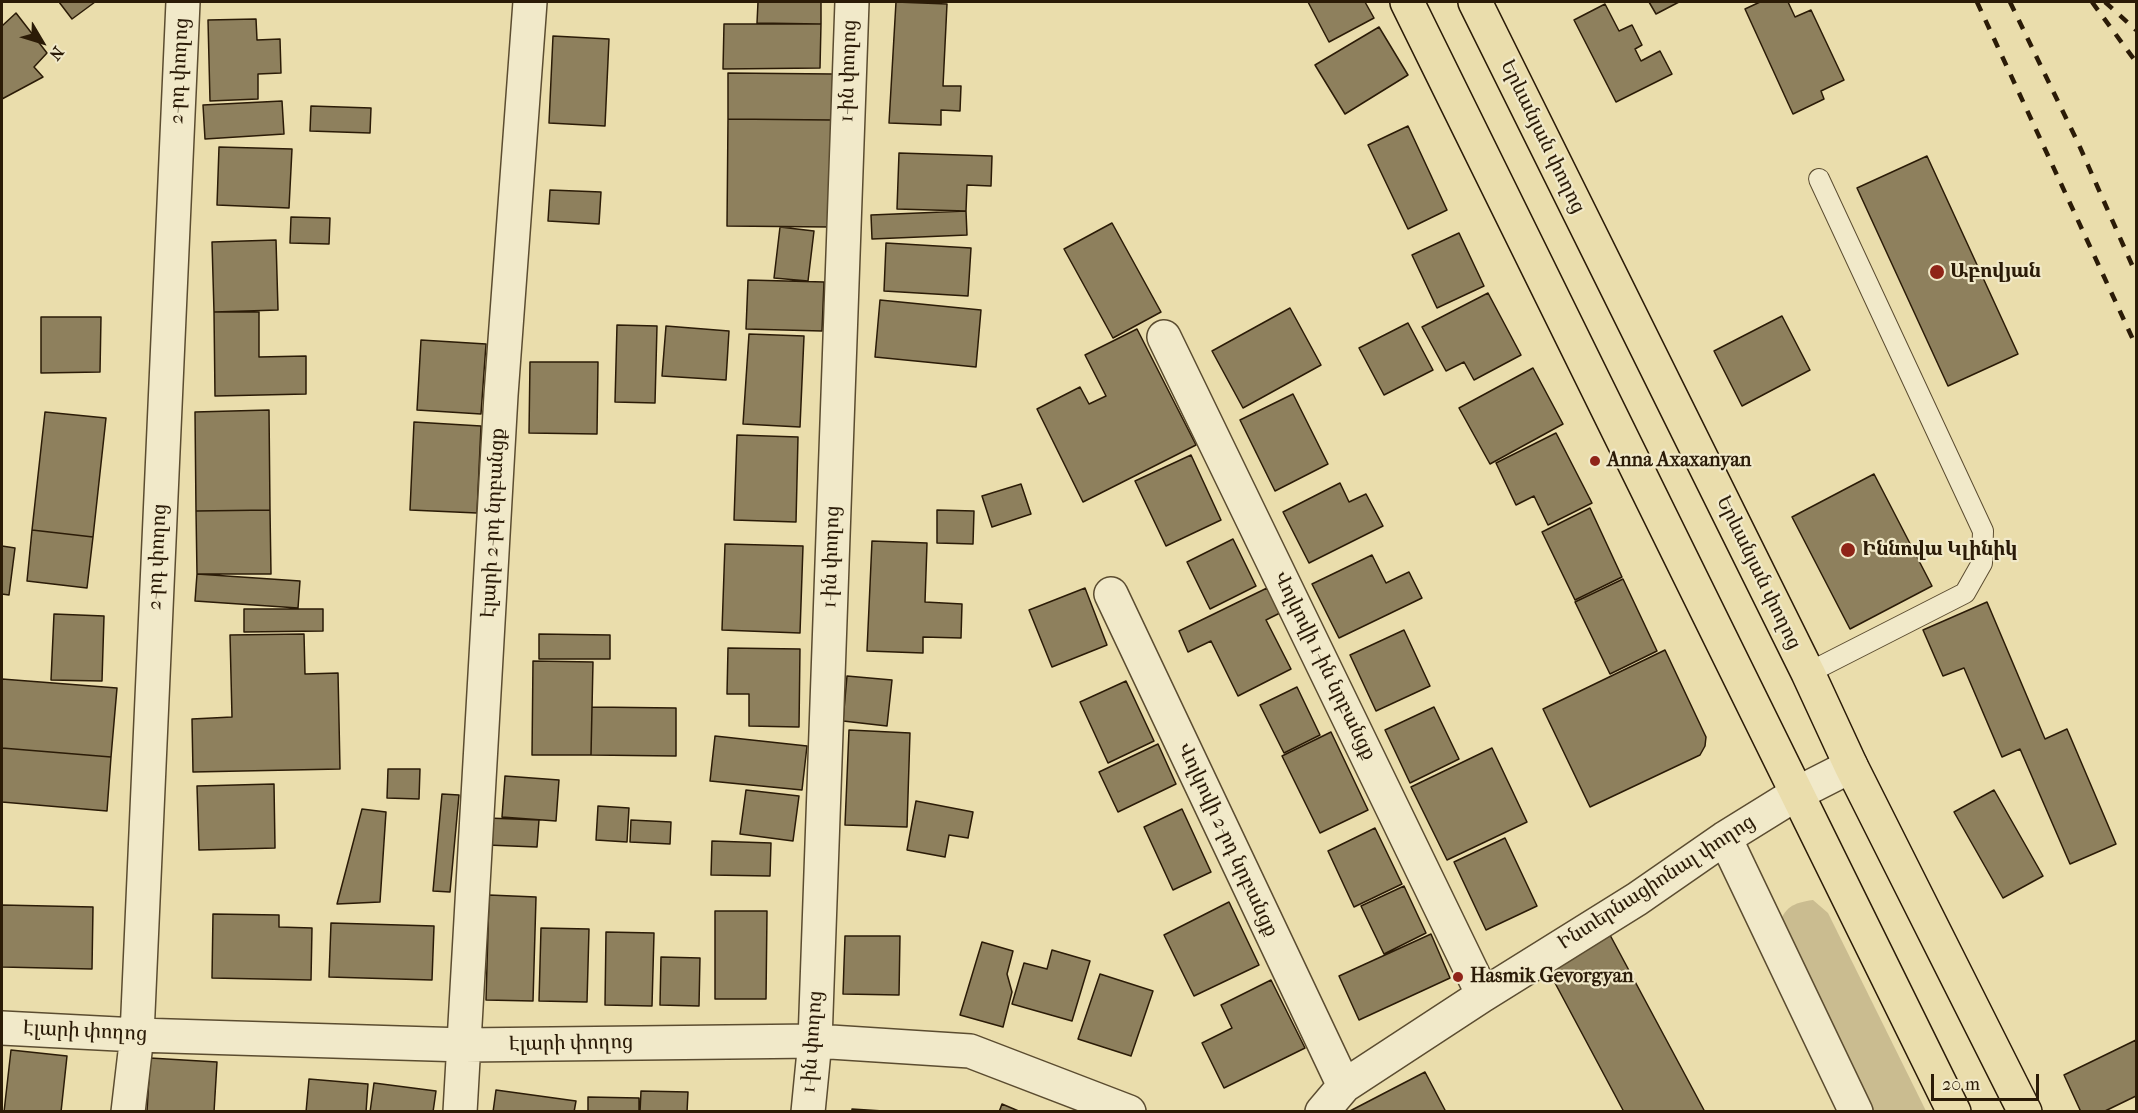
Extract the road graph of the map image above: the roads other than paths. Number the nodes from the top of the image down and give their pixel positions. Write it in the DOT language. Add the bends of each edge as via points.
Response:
graph roads {
  1 [pos="183,2"];
  2 [pos="530,2"];
  3 [pos="852,2"];
  4 [pos="1407,2"];
  5 [pos="1475,2"];
  6 [pos="1819,179"];
  7 [pos="1164,337"];
  8 [pos="1111,594"];
  9 [pos="1808,673"];
  10 [pos="1851,766"];
  11 [pos="1796,794"];
  12 [pos="1725,838"];
  13 [pos="1483,995"];
  14 [pos="2,1028"];
  15 [pos="137,1035"];
  16 [pos="815,1041"];
  17 [pos="465,1045"];
  18 [pos="1344,1086"];
  19 [pos="128,1112"];
  20 [pos="460,1112"];
  21 [pos="808,1112"];
  22 [pos="1130,1112"];
  23 [pos="1322,1112"];
  24 [pos="1856,1112"];
  25 [pos="1954,1112"];
  26 [pos="2025,1112"];
  1 -- 15 [label="street, 2-րդ փողոց"];
  2 -- 17 [label="street, Էլարի 2-րդ նրբանցք" via="501,395"];
  3 -- 16 [label="street, 1-ին փողոց"];
  4 -- 11 [label="main road"];
  5 -- 9 [label="main road, Երևանյան փողոց"];
  6 -- 9 [label="lane" via="1983,531 1982,563 1965,593"];
  7 -- 13 [label="street, Վոլկովի 1-ին նրբանցք"];
  8 -- 18 [label="street, Վոլկովի 2-րդ նրբանցք"];
  9 -- 10 [label="main road, Երևանյան փողոց"];
  10 -- 11 [label="street, Ինտերնացիոնալ փողոց"];
  10 -- 26 [label="main road, Երևանյան փողոց"];
  11 -- 12 [label="street, Ինտերնացիոնալ փողոց"];
  11 -- 25 [label="main road"];
  12 -- 13 [label="street, Ինտերնացիոնալ փողոց" via="1637,899"];
  12 -- 24 [label="street"];
  13 -- 18 [label="street, Ինտերնացիոնալ փողոց"];
  14 -- 15 [label="street, Էլարի փողոց"];
  15 -- 17 [label="street, Էլարի փողոց"];
  15 -- 19 [label="street, 2-րդ փողոց"];
  16 -- 17 [label="street, Էլարի փողոց"];
  16 -- 21 [label="street, 1-ին փողոց"];
  16 -- 22 [label="street, Էլարի փողոց" via="969,1052"];
  17 -- 20 [label="street, Էլարի 2-րդ նրբանցք"];
  18 -- 23 [label="street, Ինտերնացիոնալ փողոց"];
}
